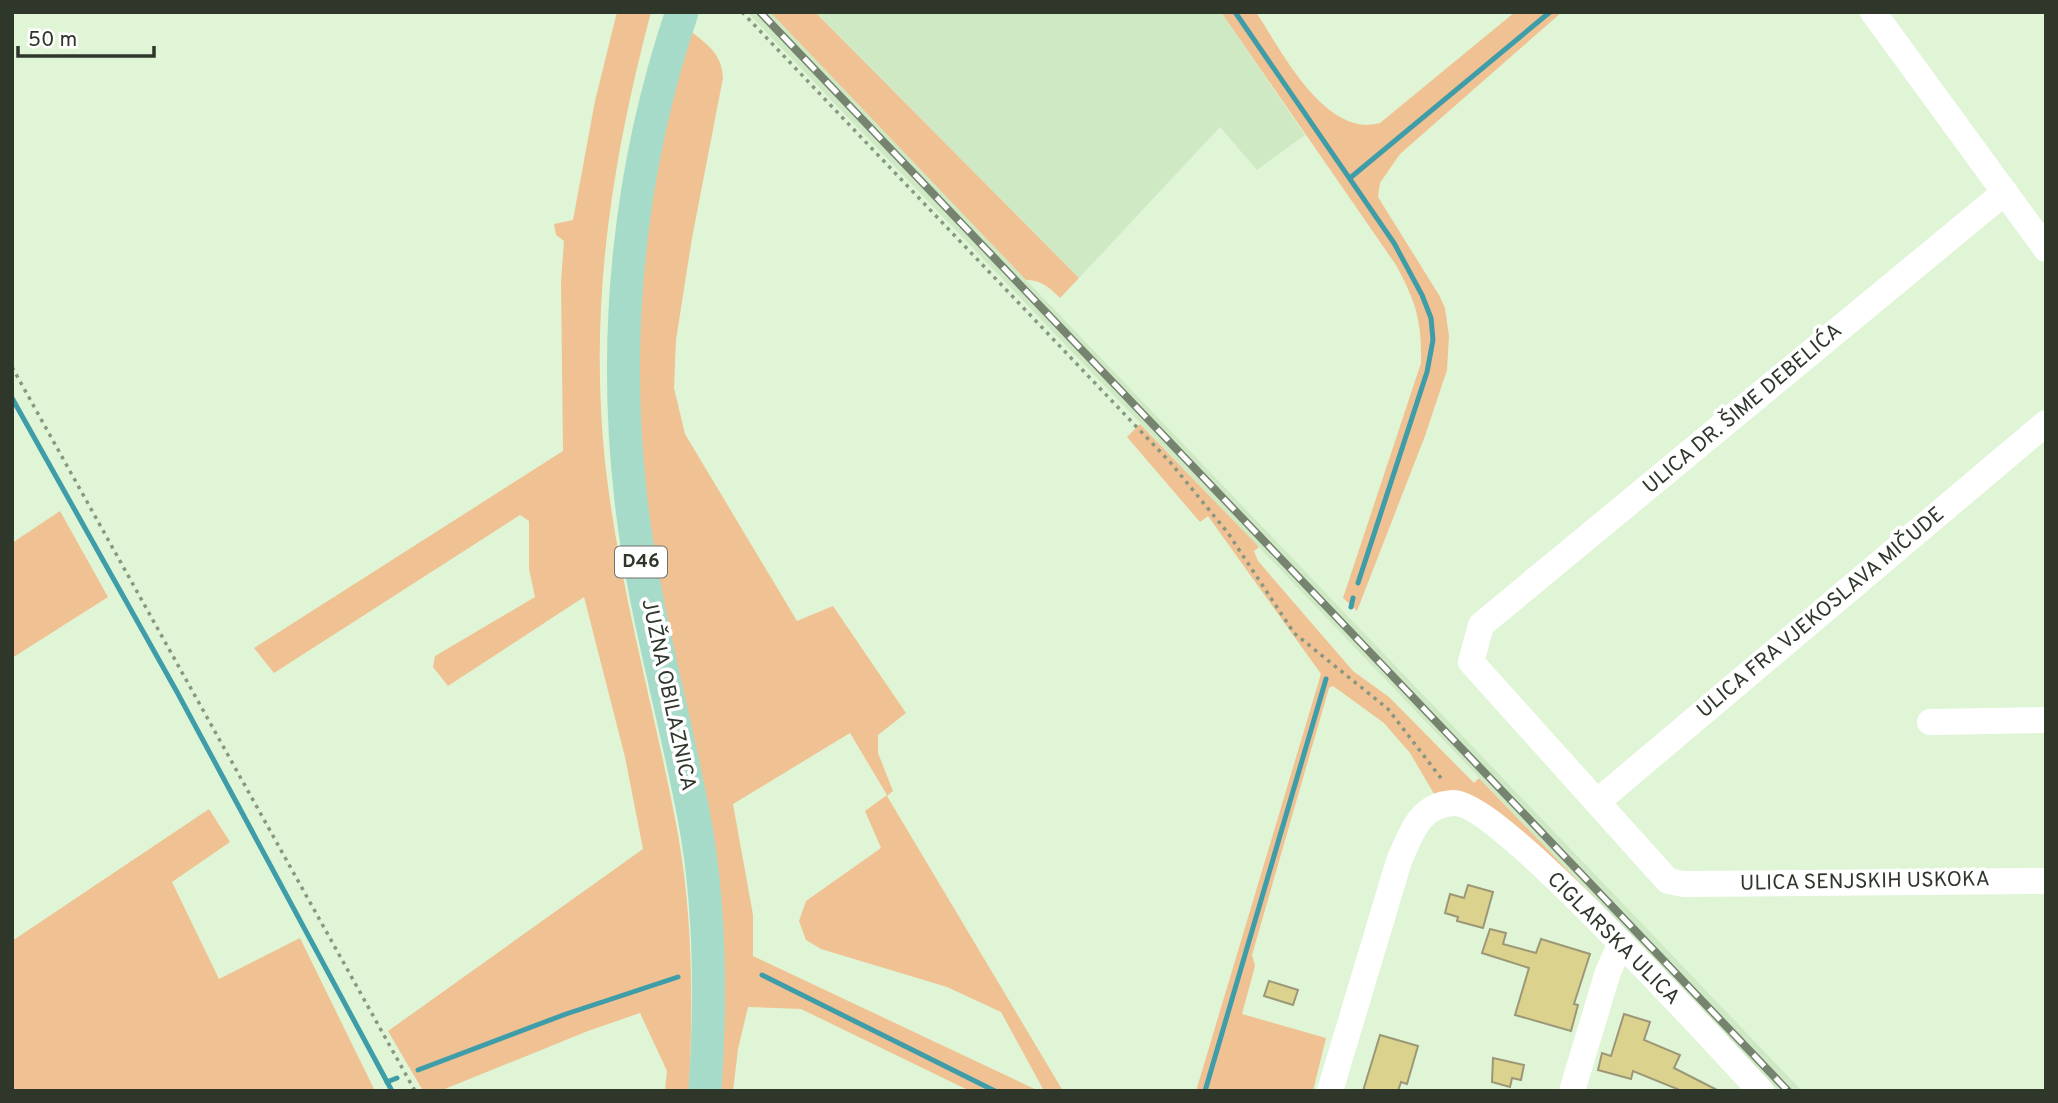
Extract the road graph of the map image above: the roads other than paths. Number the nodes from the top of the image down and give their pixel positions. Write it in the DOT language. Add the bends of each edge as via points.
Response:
graph roads {
  1 [pos="1873,12"];
  2 [pos="678,23"];
  3 [pos="2005,192"];
  4 [pos="2034,216"];
  5 [pos="2046,249"];
  6 [pos="2046,424"];
  7 [pos="2046,720"];
  8 [pos="1930,722"];
  9 [pos="1597,802"];
  10 [pos="2046,881"];
  11 [pos="1620,944"];
  12 [pos="705,1091"];
  13 [pos="1330,1091"];
  14 [pos="1572,1091"];
  15 [pos="1761,1091"];
  1 -- 3 [label="street"];
  2 -- 12 [label="main road, JUŽNA OBILAZNICA / D46" via="660,78 636,201 624,333 624,414 645,590 701,861 708,996"];
  3 -- 4 [label="street"];
  3 -- 9 [label="street, ULICA DR. ŠIME DEBELIĆA" via="1481,625 1471,663"];
  4 -- 5 [label="street"];
  6 -- 9 [label="street, ULICA FRA VJEKOSLAVA MIČUDE"];
  7 -- 8 [label="street"];
  9 -- 10 [label="street, ULICA SENJSKIH USKOKA" via="1668,881 1684,884"];
  11 -- 13 [label="street, CIGLARSKA ULICA" via="1569,891 1468,805 1434,807 1423,814 1409,839"];
  11 -- 14 [label="street"];
  11 -- 15 [label="street, CIGLARSKA ULICA"];
}
